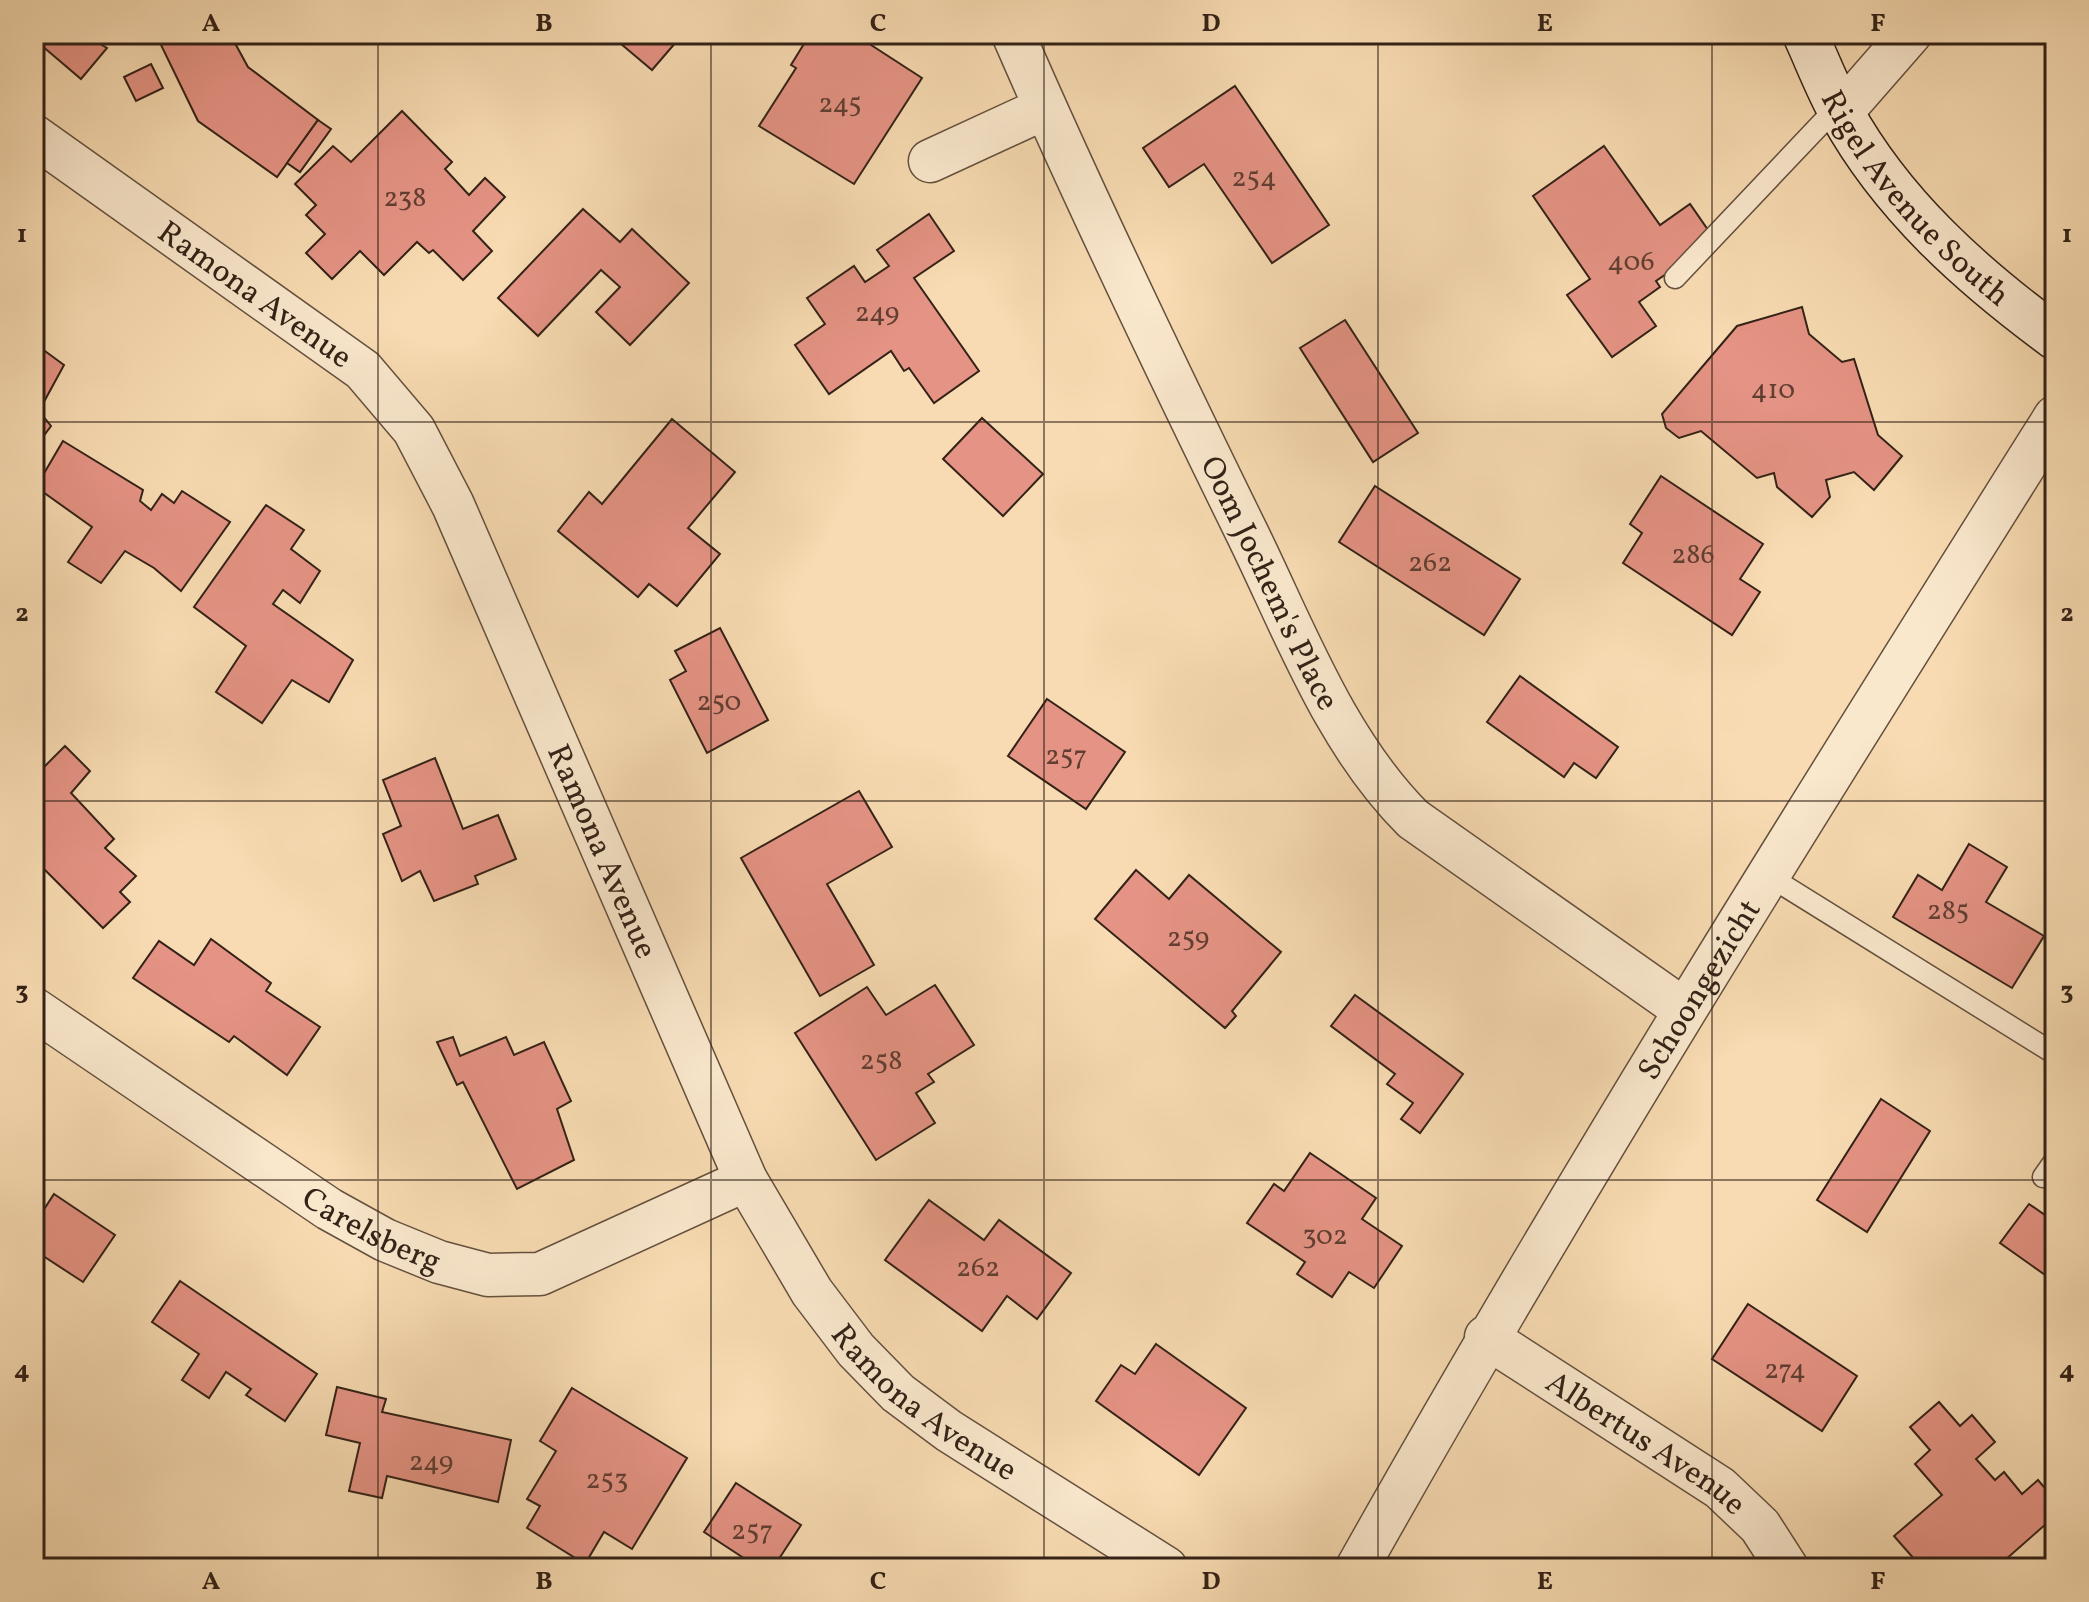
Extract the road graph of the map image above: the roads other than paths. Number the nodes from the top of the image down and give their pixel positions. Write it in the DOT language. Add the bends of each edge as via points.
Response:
graph roads {
  1 [pos="1013,34"];
  2 [pos="1805,34"];
  3 [pos="1910,34"];
  4 [pos="1045,108"];
  5 [pos="1840,109"];
  6 [pos="34,136"];
  7 [pos="930,161"];
  8 [pos="1675,278"];
  9 [pos="2055,337"];
  10 [pos="2055,417"];
  11 [pos="1767,875"];
  12 [pos="34,1009"];
  13 [pos="1683,1009"];
  14 [pos="2055,1054"];
  15 [pos="746,1180"];
  16 [pos="1486,1337"];
  17 [pos="1166,1568"];
  18 [pos="1357,1568"];
  19 [pos="1787,1568"];
  1 -- 4 [label="street, Oom Jochem's Place"];
  2 -- 5 [label="main road, Rigel Avenue South"];
  3 -- 5 [label="street"];
  4 -- 7 [label="street"];
  4 -- 13 [label="street, Oom Jochem's Place" via="1321,684 1380,786 1413,819"];
  5 -- 8 [label="lane"];
  5 -- 9 [label="main road, Rigel Avenue South" via="1874,164 1927,231"];
  6 -- 15 [label="street, Ramona Avenue" via="363,370 414,430 453,505"];
  10 -- 11 [label="street, Schoongezicht"];
  11 -- 13 [label="street, Schoongezicht"];
  11 -- 14 [label="lane"];
  12 -- 15 [label="street, Carelsberg" via="329,1209 385,1240 488,1275 540,1274"];
  13 -- 16 [label="street, Schoongezicht"];
  15 -- 17 [label="street, Ramona Avenue" via="812,1292 856,1350 898,1393"];
  16 -- 18 [label="street, Schoongezicht"];
  16 -- 19 [label="street, Albertus Avenue" via="1720,1488 1760,1526"];
}
